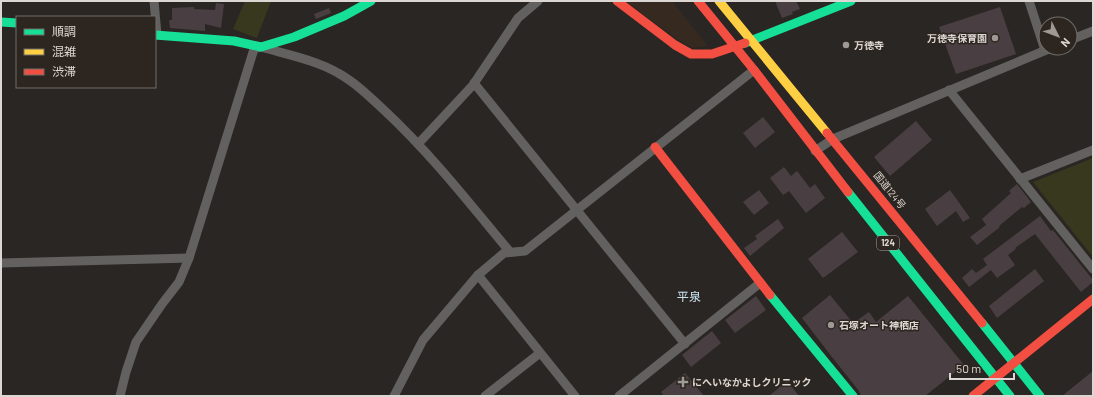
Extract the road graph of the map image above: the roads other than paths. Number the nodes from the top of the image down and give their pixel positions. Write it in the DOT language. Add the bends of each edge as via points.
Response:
graph roads {
  1 [pos="154,1"];
  2 [pos="372,1"];
  3 [pos="538,1"];
  4 [pos="617,1"];
  5 [pos="698,1"];
  6 [pos="719,1"];
  7 [pos="851,1"];
  8 [pos="1029,1"];
  9 [pos="155,16"];
  10 [pos="1,22"];
  11 [pos="16,23"];
  12 [pos="1038,24"];
  13 [pos="1093,31"];
  14 [pos="156,35"];
  15 [pos="1078,37"];
  16 [pos="751,40"];
  17 [pos="734,46"];
  18 [pos="261,47"];
  19 [pos="1038,53"];
  20 [pos="754,70"];
  21 [pos="474,83"];
  22 [pos="949,90"];
  23 [pos="833,139"];
  24 [pos="418,144"];
  25 [pos="655,147"];
  26 [pos="1093,150"];
  27 [pos="815,151"];
  28 [pos="1020,179"];
  29 [pos="577,210"];
  30 [pos="510,252"];
  31 [pos="189,258"];
  32 [pos="1,263"];
  33 [pos="1093,269"];
  34 [pos="478,275"];
  35 [pos="760,283"];
  36 [pos="1093,299"];
  37 [pos="685,344"];
  38 [pos="540,353"];
  39 [pos="1014,364"];
  40 [pos="995,378"];
  41 [pos="120,396"];
  42 [pos="394,396"];
  43 [pos="485,396"];
  44 [pos="575,396"];
  45 [pos="620,396"];
  46 [pos="853,396"];
  47 [pos="973,396"];
  48 [pos="1010,396"];
  49 [pos="1040,396"];
  1 -- 9 [label="street"];
  2 -- 18 [label="main road" via="294,37"];
  3 -- 21 [label="street" via="518,18"];
  4 -- 17 [label="main road" via="674,45 691,54 712,54"];
  5 -- 17 [label="main road, 124"];
  6 -- 16 [label="main road, 国道124号 / 124"];
  7 -- 16 [label="main road"];
  8 -- 12 [label="street"];
  10 -- 11 [label="main road"];
  13 -- 15 [label="street"];
  14 -- 18 [label="main road" via="234,41"];
  16 -- 17 [label="main road"];
  16 -- 23 [label="main road, 国道124号 / 124"];
  17 -- 20 [label="main road, 124"];
  18 -- 24 [label="street" via="338,73 359,86"];
  18 -- 31 [label="street" via="254,49"];
  19 -- 22 [label="street"];
  20 -- 25 [label="street"];
  20 -- 27 [label="main road, 124"];
  21 -- 24 [label="street"];
  21 -- 29 [label="street"];
  22 -- 23 [label="street"];
  22 -- 28 [label="street"];
  23 -- 27 [label="street"];
  23 -- 39 [label="main road, 国道124号 / 124"];
  24 -- 30 [label="street"];
  25 -- 29 [label="street"];
  25 -- 35 [label="main road"];
  26 -- 28 [label="street"];
  27 -- 40 [label="main road, 124"];
  28 -- 33 [label="street"];
  29 -- 30 [label="street" via="525,251"];
  29 -- 37 [label="street"];
  30 -- 34 [label="street" via="504,252"];
  31 -- 32 [label="street"];
  31 -- 41 [label="street" via="179,282 136,342"];
  34 -- 38 [label="street"];
  34 -- 42 [label="street" via="423,340"];
  35 -- 37 [label="street"];
  35 -- 46 [label="main road"];
  36 -- 39 [label="main road"];
  37 -- 45 [label="street"];
  38 -- 43 [label="street"];
  38 -- 44 [label="street"];
  39 -- 40 [label="main road"];
  39 -- 49 [label="main road, 国道124号 / 124"];
  40 -- 47 [label="main road"];
  40 -- 48 [label="main road, 124"];
}
